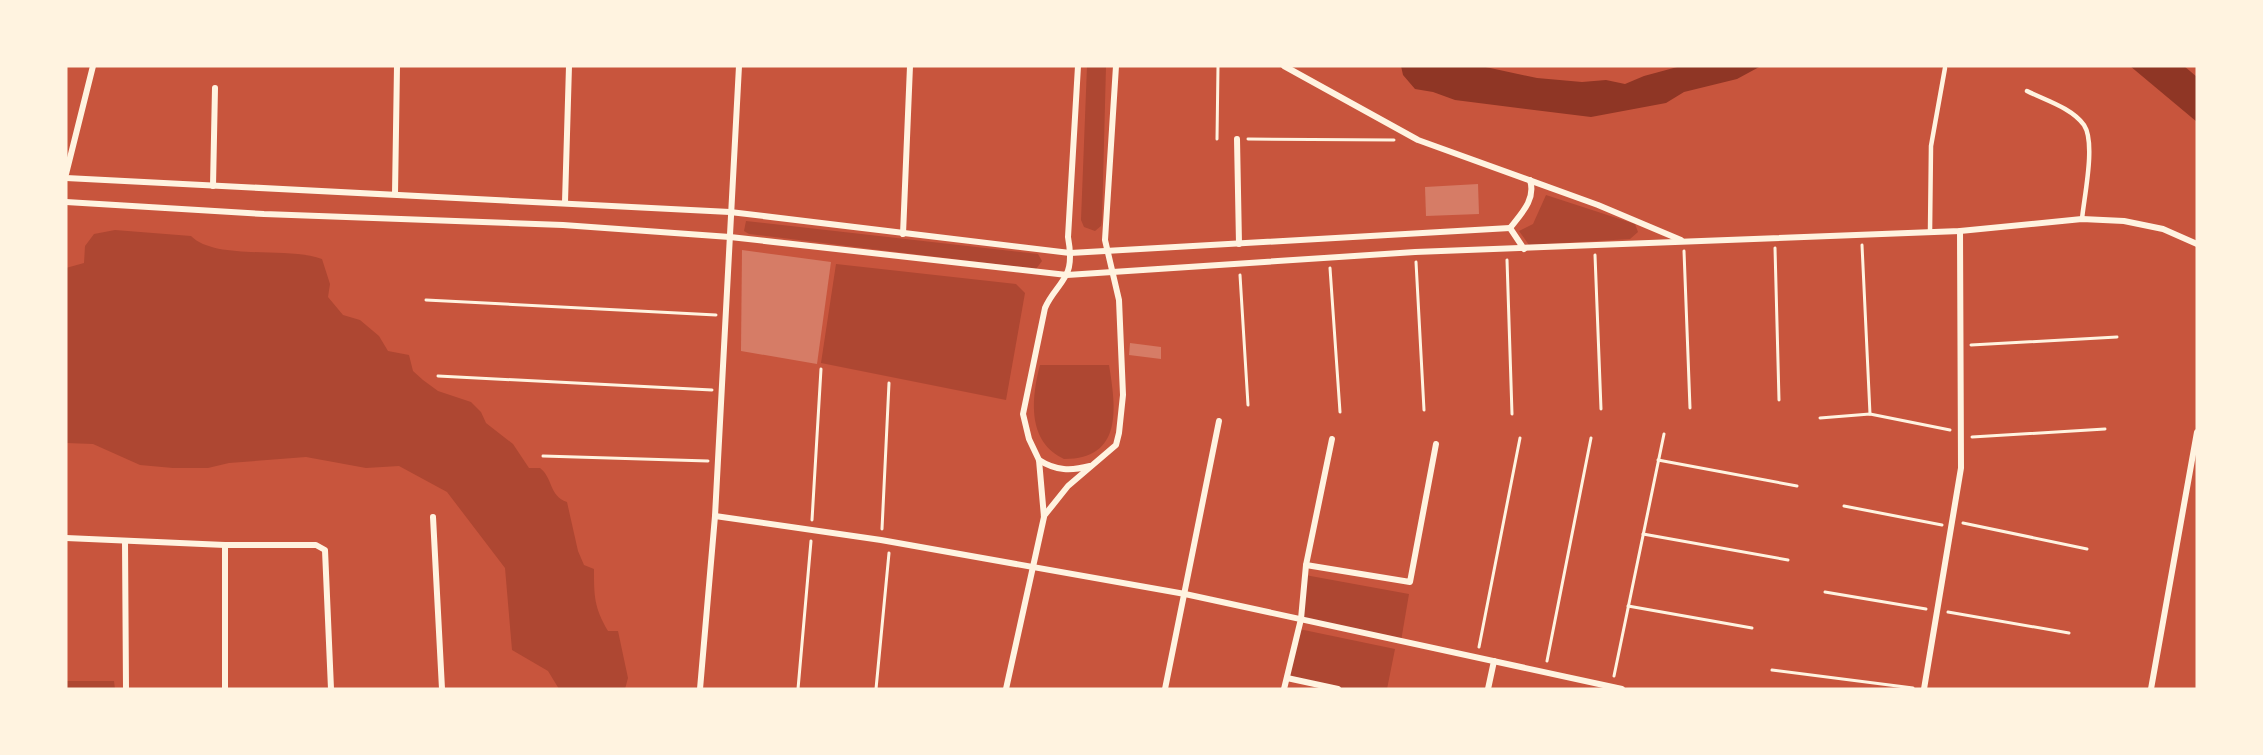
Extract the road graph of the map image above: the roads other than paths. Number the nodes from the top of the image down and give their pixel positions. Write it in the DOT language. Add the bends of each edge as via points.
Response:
graph roads {
  1 [pos="93,66"];
  2 [pos="397,66"];
  3 [pos="569,66"];
  4 [pos="739,66"];
  5 [pos="910,66"];
  6 [pos="1078,66"];
  7 [pos="1116,66"];
  8 [pos="1284,66"];
  9 [pos="1945,68"];
  10 [pos="215,88"];
  11 [pos="2027,91"];
  12 [pos="1237,139"];
  13 [pos="66,176"];
  14 [pos="1530,180"];
  15 [pos="213,186"];
  16 [pos="395,194"];
  17 [pos="66,202"];
  18 [pos="565,202"];
  19 [pos="730,212"];
  20 [pos="2082,219"];
  21 [pos="1510,228"];
  22 [pos="1960,231"];
  23 [pos="1930,232"];
  24 [pos="903,234"];
  25 [pos="730,237"];
  26 [pos="1684,241"];
  27 [pos="1239,244"];
  28 [pos="2197,244"];
  29 [pos="1524,249"];
  30 [pos="1106,250"];
  31 [pos="1070,253"];
  32 [pos="1112,270"];
  33 [pos="1067,275"];
  34 [pos="1219,421"];
  35 [pos="2197,432"];
  36 [pos="1332,439"];
  37 [pos="1436,444"];
  38 [pos="1039,460"];
  39 [pos="1096,464"];
  40 [pos="715,516"];
  41 [pos="433,517"];
  42 [pos="1044,517"];
  43 [pos="66,538"];
  44 [pos="126,541"];
  45 [pos="225,545"];
  46 [pos="1306,565"];
  47 [pos="1032,567"];
  48 [pos="1185,594"];
  49 [pos="1301,619"];
  50 [pos="1494,661"];
  51 [pos="1287,678"];
  52 [pos="126,689"];
  53 [pos="225,689"];
  54 [pos="331,689"];
  55 [pos="442,689"];
  56 [pos="700,689"];
  57 [pos="1006,689"];
  58 [pos="1166,689"];
  59 [pos="1284,689"];
  60 [pos="1338,689"];
  61 [pos="1488,689"];
  62 [pos="1622,689"];
  63 [pos="1924,689"];
  64 [pos="2151,689"];
  1 -- 13 [label="street"];
  2 -- 16 [label="street"];
  3 -- 18 [label="street"];
  4 -- 19 [label="street"];
  5 -- 24 [label="street"];
  6 -- 31 [label="street"];
  7 -- 30 [label="street"];
  8 -- 14 [label="street" via="1418,140"];
  9 -- 23 [label="lane" via="1931,146"];
  10 -- 15 [label="street"];
  11 -- 20 [label="lane" via="2067,111 2084,126 2089,142"];
  12 -- 27 [label="street"];
  13 -- 15 [label="street"];
  14 -- 21 [label="street" via="1531,197"];
  14 -- 26 [label="street"];
  15 -- 16 [label="street"];
  16 -- 18 [label="street"];
  17 -- 25 [label="street" via="564,225"];
  18 -- 19 [label="street"];
  19 -- 24 [label="street"];
  19 -- 25 [label="street"];
  20 -- 22 [label="street"];
  20 -- 28 [label="street" via="2153,227"];
  21 -- 27 [label="street"];
  21 -- 29 [label="street"];
  22 -- 23 [label="street"];
  22 -- 63 [label="street" via="1961,468"];
  23 -- 26 [label="street"];
  24 -- 31 [label="street"];
  25 -- 33 [label="street"];
  25 -- 40 [label="street"];
  26 -- 29 [label="street"];
  27 -- 30 [label="street"];
  29 -- 32 [label="street"];
  30 -- 31 [label="street"];
  30 -- 32 [label="street"];
  31 -- 33 [label="street"];
  32 -- 33 [label="street"];
  32 -- 39 [label="street" via="1119,300 1122,417 1116,445"];
  33 -- 38 [label="street" via="1051,292 1045,308 1023,414"];
  34 -- 48 [label="street"];
  35 -- 64 [label="street"];
  36 -- 46 [label="street"];
  37 -- 46 [label="street" via="1410,582"];
  38 -- 39 [label="street" via="1065,470"];
  38 -- 42 [label="street"];
  39 -- 42 [label="street" via="1068,486"];
  40 -- 47 [label="street" via="890,541"];
  40 -- 56 [label="street"];
  41 -- 55 [label="street"];
  42 -- 47 [label="street"];
  43 -- 44 [label="street"];
  44 -- 45 [label="street"];
  44 -- 52 [label="street"];
  45 -- 53 [label="street"];
  45 -- 54 [label="street" via="316,545 325,550"];
  46 -- 49 [label="street"];
  47 -- 48 [label="street"];
  47 -- 57 [label="street"];
  48 -- 49 [label="street"];
  48 -- 58 [label="street"];
  49 -- 50 [label="street"];
  49 -- 51 [label="street"];
  50 -- 61 [label="street"];
  50 -- 62 [label="street"];
  51 -- 59 [label="street"];
  51 -- 60 [label="street"];
}
